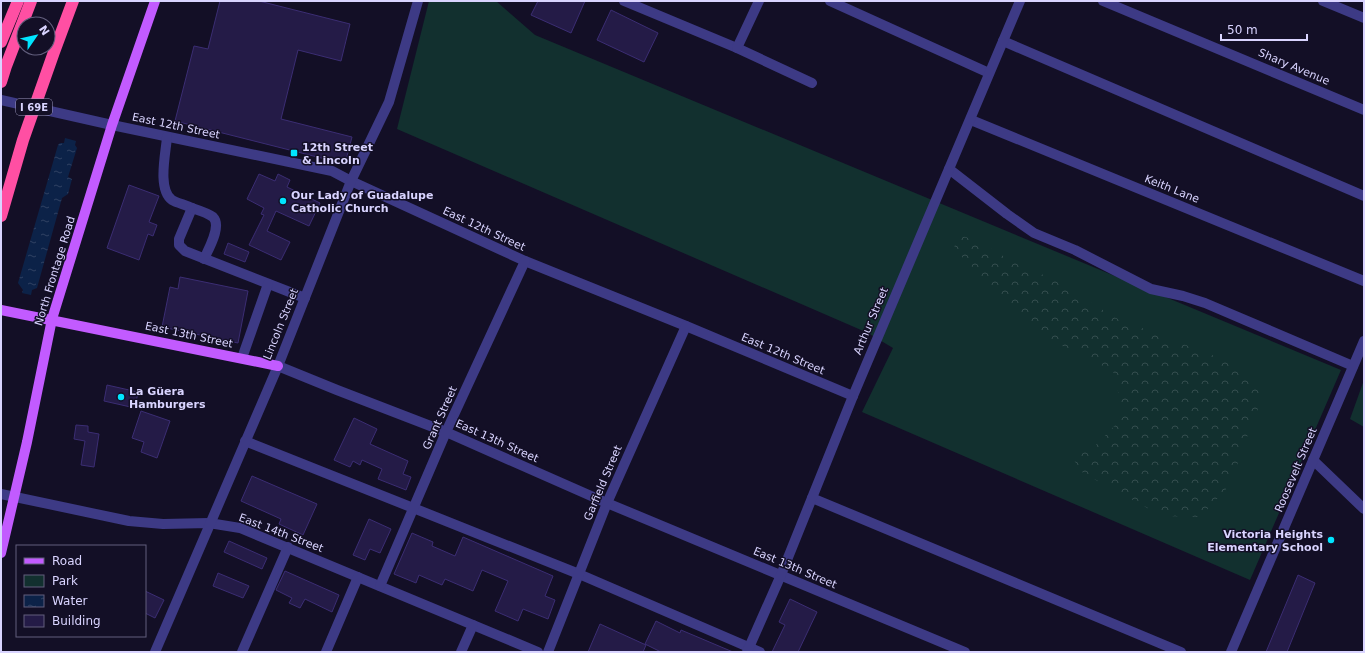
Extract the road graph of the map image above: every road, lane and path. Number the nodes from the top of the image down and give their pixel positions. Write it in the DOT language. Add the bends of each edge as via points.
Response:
graph roads {
  1 [pos="18,1"];
  2 [pos="31,1"];
  3 [pos="73,1"];
  4 [pos="155,1"];
  5 [pos="418,1"];
  6 [pos="624,1"];
  7 [pos="759,1"];
  8 [pos="830,1"];
  9 [pos="1020,1"];
  10 [pos="1103,1"];
  11 [pos="1323,1"];
  12 [pos="1364,18"];
  13 [pos="1003,41"];
  14 [pos="1,42"];
  15 [pos="737,48"];
  16 [pos="989,73"];
  17 [pos="1,82"];
  18 [pos="812,84"];
  19 [pos="1,100"];
  20 [pos="1364,110"];
  21 [pos="971,120"];
  22 [pos="112,125"];
  23 [pos="167,137"];
  24 [pos="949,169"];
  25 [pos="351,181"];
  26 [pos="1364,196"];
  27 [pos="192,208"];
  28 [pos="1,216"];
  29 [pos="204,259"];
  30 [pos="524,261"];
  31 [pos="1364,281"];
  32 [pos="268,284"];
  33 [pos="305,298"];
  34 [pos="1,310"];
  35 [pos="52,319"];
  36 [pos="686,326"];
  37 [pos="1364,341"];
  38 [pos="242,358"];
  39 [pos="278,366"];
  40 [pos="1353,366"];
  41 [pos="853,396"];
  42 [pos="446,432"];
  43 [pos="245,441"];
  44 [pos="1313,460"];
  45 [pos="1,494"];
  46 [pos="13,496"];
  47 [pos="812,498"];
  48 [pos="607,503"];
  49 [pos="413,508"];
  50 [pos="1364,509"];
  51 [pos="209,523"];
  52 [pos="288,547"];
  53 [pos="1,553"];
  54 [pos="579,574"];
  55 [pos="781,575"];
  56 [pos="358,577"];
  57 [pos="380,586"];
  58 [pos="473,625"];
  59 [pos="748,650"];
  60 [pos="155,652"];
  61 [pos="242,652"];
  62 [pos="326,652"];
  63 [pos="461,652"];
  64 [pos="538,652"];
  65 [pos="548,652"];
  66 [pos="760,652"];
  67 [pos="965,652"];
  68 [pos="1181,652"];
  69 [pos="1231,652"];
  1 -- 14 [label="highway"];
  2 -- 17 [label="highway"];
  3 -- 28 [label="highway, I 69E, bridge" via="23,140"];
  4 -- 22 [label="main road, North Frontage Road"];
  5 -- 25 [label="street, Lincoln Street" via="389,102"];
  6 -- 15 [label="street"];
  7 -- 15 [label="street"];
  8 -- 16 [label="street"];
  9 -- 13 [label="street, Arthur Street"];
  10 -- 20 [label="street, Shary Avenue"];
  11 -- 12 [label="street"];
  13 -- 16 [label="street, Arthur Street"];
  13 -- 26 [label="street"];
  15 -- 18 [label="street"];
  16 -- 21 [label="street, Arthur Street"];
  19 -- 22 [label="street, East 12th Street"];
  21 -- 24 [label="street, Arthur Street"];
  21 -- 31 [label="street, Keith Lane"];
  22 -- 23 [label="street, East 12th Street"];
  22 -- 35 [label="main road, North Frontage Road"];
  23 -- 25 [label="street, East 12th Street" via="332,171"];
  23 -- 27 [label="street" via="163,177 165,190 171,199"];
  24 -- 40 [label="street" via="1034,233 1075,250 1151,289 1205,303"];
  24 -- 41 [label="street, Arthur Street"];
  25 -- 30 [label="street, East 12th Street"];
  25 -- 33 [label="street, Lincoln Street"];
  27 -- 29 [label="street" via="212,216 216,222 217,229"];
  27 -- 29 [label="street" via="179,245 185,251"];
  29 -- 32 [label="street"];
  30 -- 36 [label="street, East 12th Street"];
  30 -- 42 [label="street, Grant Street"];
  32 -- 33 [label="street"];
  32 -- 38 [label="street"];
  33 -- 39 [label="street, Lincoln Street"];
  34 -- 35 [label="main road, East 13th Street"];
  35 -- 38 [label="main road, East 13th Street"];
  35 -- 46 [label="main road, North Frontage Road" via="27,442"];
  36 -- 41 [label="street, East 12th Street"];
  36 -- 48 [label="street, Garfield Street"];
  37 -- 40 [label="street, Roosevelt Street"];
  38 -- 39 [label="main road, East 13th Street"];
  39 -- 42 [label="street, East 13th Street"];
  39 -- 43 [label="street, Lincoln Street"];
  40 -- 44 [label="street, Roosevelt Street"];
  41 -- 47 [label="street, Arthur Street"];
  42 -- 48 [label="street, East 13th Street"];
  42 -- 49 [label="street, Grant Street"];
  43 -- 49 [label="street"];
  43 -- 51 [label="street, Lincoln Street"];
  44 -- 50 [label="street"];
  44 -- 69 [label="street, Roosevelt Street"];
  45 -- 46 [label="street, East 14th Street"];
  46 -- 51 [label="street, East 14th Street" via="129,521 163,524"];
  46 -- 53 [label="main road, North Frontage Road"];
  47 -- 55 [label="street, Arthur Street"];
  47 -- 68 [label="street"];
  48 -- 54 [label="street, Garfield Street"];
  48 -- 55 [label="street, East 13th Street"];
  49 -- 54 [label="street"];
  49 -- 57 [label="street, Grant Street"];
  51 -- 52 [label="street, East 14th Street" via="240,528"];
  51 -- 60 [label="street, Lincoln Street"];
  52 -- 56 [label="street, East 14th Street"];
  52 -- 61 [label="street"];
  54 -- 59 [label="street"];
  54 -- 65 [label="street, Garfield Street"];
  55 -- 59 [label="street, Arthur Street"];
  55 -- 67 [label="street, East 13th Street"];
  56 -- 57 [label="street, East 14th Street"];
  56 -- 62 [label="street"];
  57 -- 58 [label="street, East 14th Street"];
  58 -- 63 [label="street"];
  58 -- 64 [label="street, East 14th Street"];
  59 -- 66 [label="street"];
}
